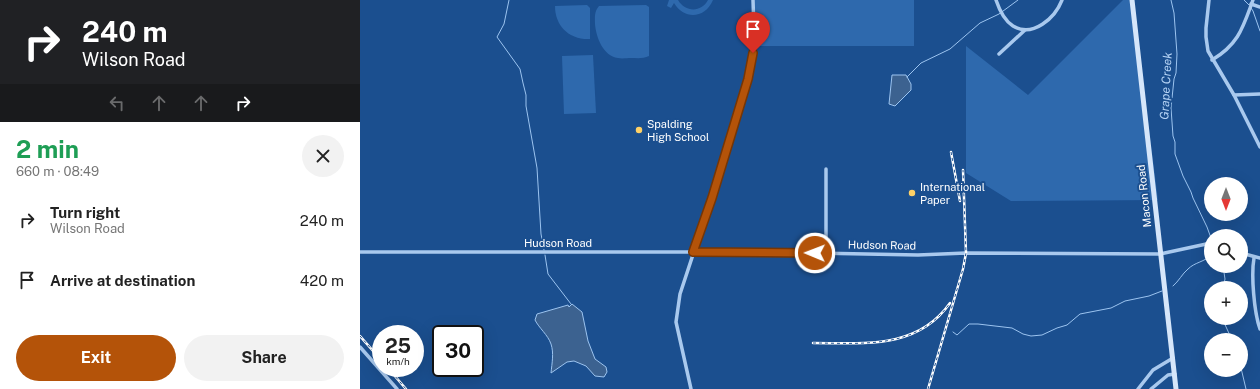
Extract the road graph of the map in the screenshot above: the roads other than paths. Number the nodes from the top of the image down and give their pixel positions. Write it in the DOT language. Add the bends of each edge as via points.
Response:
graph roads {
  1 [pos="753,0"];
  2 [pos="996,0"];
  3 [pos="1062,0"];
  4 [pos="1132,0"];
  5 [pos="1208,0"];
  6 [pos="1252,2"];
  7 [pos="1260,7"];
  8 [pos="1025,30"];
  9 [pos="999,54"];
  10 [pos="1212,60"];
  11 [pos="1260,94"];
  12 [pos="1234,95"];
  13 [pos="1260,147"];
  14 [pos="826,169"];
  15 [pos="1204,245"];
  16 [pos="360,252"];
  17 [pos="693,252"];
  18 [pos="826,254"];
  19 [pos="1160,254"];
  20 [pos="1248,256"];
  21 [pos="1254,258"];
  22 [pos="1260,258"];
  23 [pos="1260,329"];
  24 [pos="360,347"];
  25 [pos="1173,358"];
  26 [pos="1175,374"];
  27 [pos="397,389"];
  28 [pos="691,389"];
  29 [pos="1138,389"];
  30 [pos="1151,389"];
  31 [pos="1176,389"];
  1 -- 17 [label="street" via="752,66"];
  2 -- 8 [label="street" via="1001,12 1012,26"];
  3 -- 8 [label="street" via="1050,19 1037,27"];
  4 -- 19 [label="main road, Macon Road"];
  5 -- 10 [label="street" via="1206,37"];
  6 -- 7 [label="street"];
  6 -- 10 [label="street" via="1234,42 1225,52"];
  8 -- 9 [label="street"];
  10 -- 12 [label="street"];
  11 -- 12 [label="street"];
  12 -- 13 [label="street"];
  14 -- 18 [label="street"];
  15 -- 19 [label="street, Hudson Road"];
  16 -- 17 [label="street, Hudson Road"];
  17 -- 18 [label="street, Hudson Road"];
  17 -- 28 [label="street" via="680,294 676,322"];
  18 -- 19 [label="street, Hudson Road"];
  19 -- 25 [label="main road, Macon Road"];
  20 -- 21 [label="street"];
  21 -- 22 [label="street"];
  21 -- 23 [label="street" via="1255,306"];
  24 -- 27 [label="street"];
  25 -- 26 [label="main road, Macon Road"];
  25 -- 29 [label="street" via="1153,370"];
  26 -- 30 [label="street" via="1168,375"];
  26 -- 31 [label="main road, Macon Road"];
}
